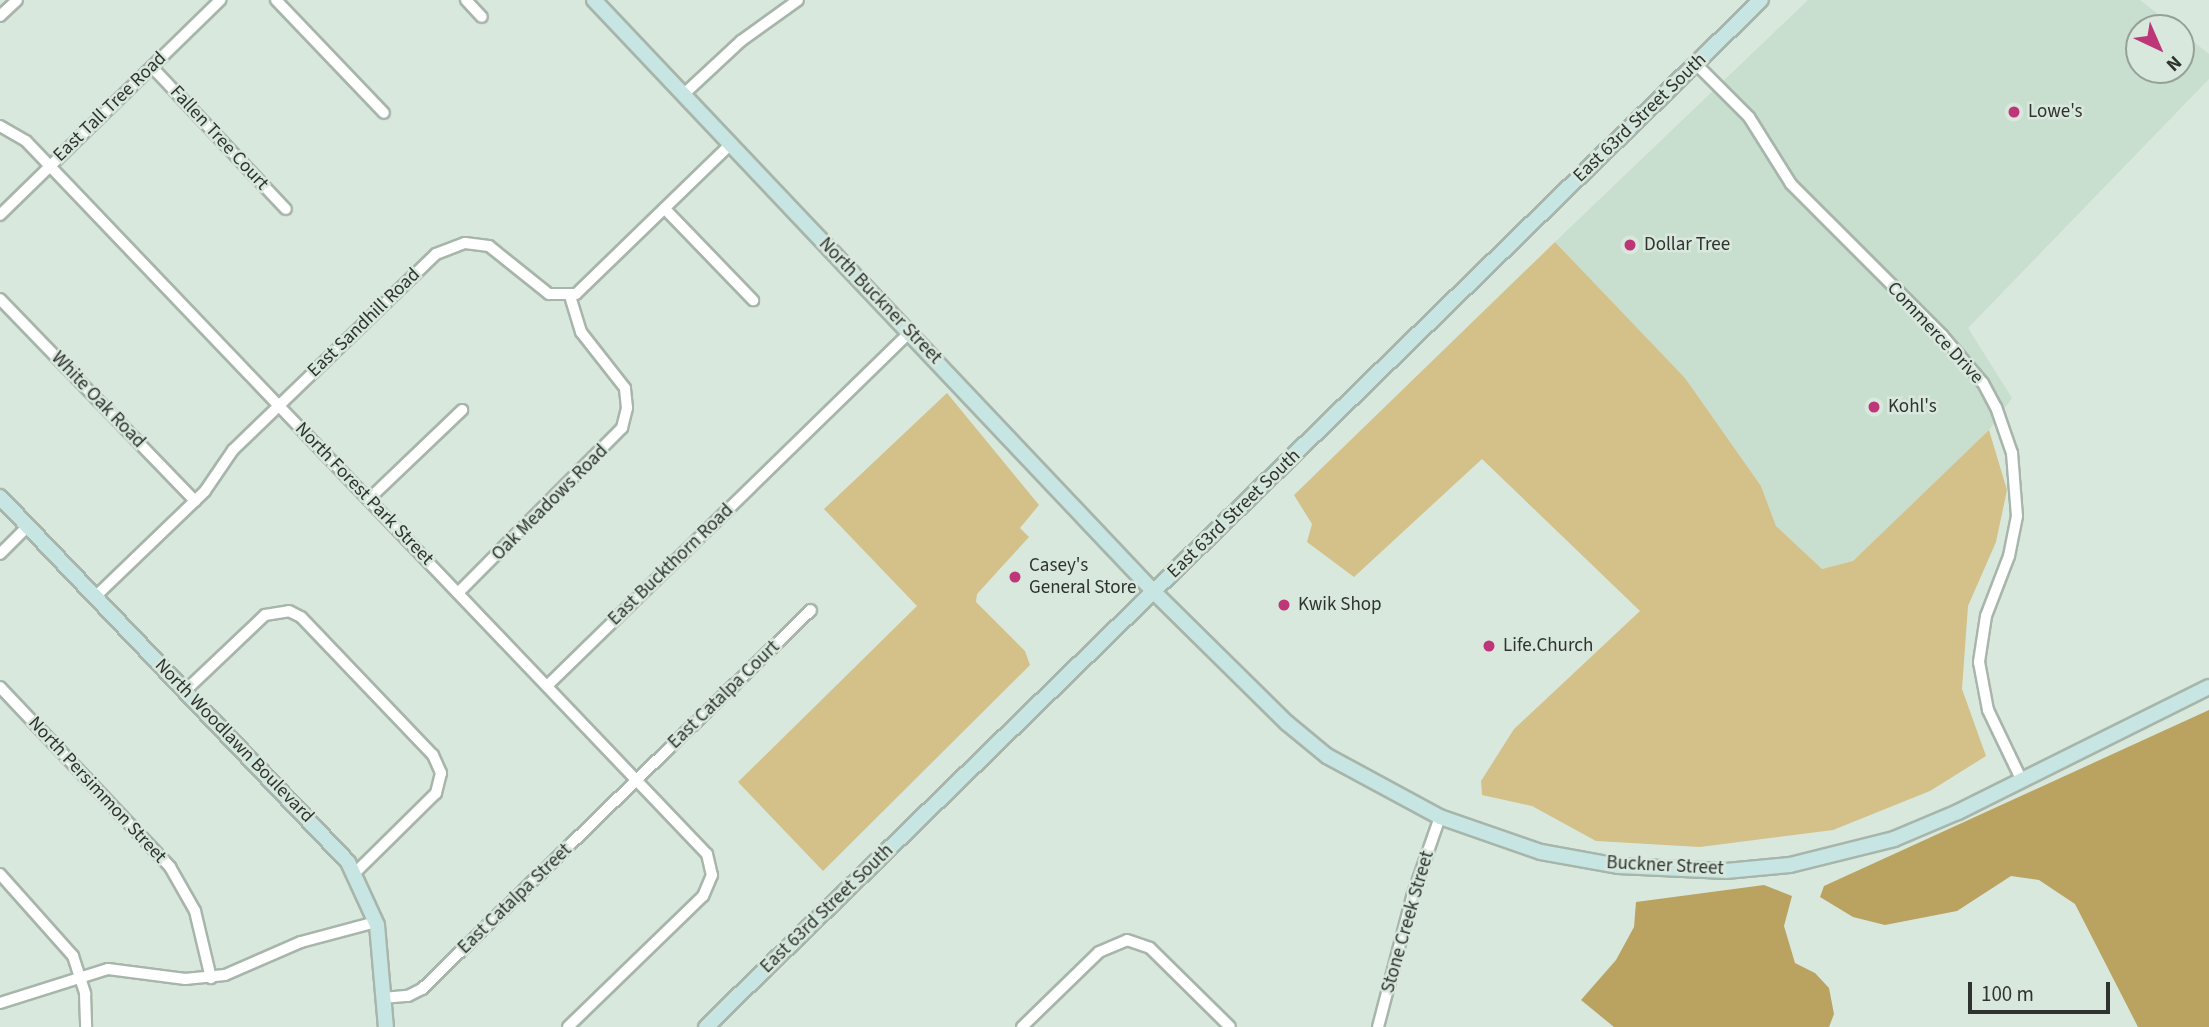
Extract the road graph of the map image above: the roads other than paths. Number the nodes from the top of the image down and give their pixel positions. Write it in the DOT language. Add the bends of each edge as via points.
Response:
graph roads {
  1 [pos="17,0"];
  2 [pos="220,0"];
  3 [pos="276,0"];
  4 [pos="466,0"];
  5 [pos="594,0"];
  6 [pos="798,0"];
  7 [pos="1761,0"];
  8 [pos="0,16"];
  9 [pos="482,17"];
  10 [pos="1696,64"];
  11 [pos="152,67"];
  12 [pos="684,94"];
  13 [pos="384,113"];
  14 [pos="0,126"];
  15 [pos="731,144"];
  16 [pos="50,166"];
  17 [pos="286,209"];
  18 [pos="665,209"];
  19 [pos="0,215"];
  20 [pos="570,296"];
  21 [pos="0,299"];
  22 [pos="753,300"];
  23 [pos="910,332"];
  24 [pos="279,406"];
  25 [pos="462,410"];
  26 [pos="0,497"];
  27 [pos="369,499"];
  28 [pos="195,502"];
  29 [pos="28,526"];
  30 [pos="0,554"];
  31 [pos="1154,592"];
  32 [pos="458,593"];
  33 [pos="96,596"];
  34 [pos="1166,603"];
  35 [pos="811,610"];
  36 [pos="547,686"];
  37 [pos="0,687"];
  38 [pos="2209,687"];
  39 [pos="186,690"];
  40 [pos="637,779"];
  41 [pos="2022,781"];
  42 [pos="1440,817"];
  43 [pos="0,874"];
  44 [pos="354,874"];
  45 [pos="376,922"];
  46 [pos="82,977"];
  47 [pos="211,978"];
  48 [pos="383,998"];
  49 [pos="0,1003"];
  50 [pos="86,1027"];
  51 [pos="386,1027"];
  52 [pos="568,1027"];
  53 [pos="706,1027"];
  54 [pos="1022,1027"];
  55 [pos="1230,1027"];
  56 [pos="1378,1027"];
  1 -- 8 [label="street"];
  2 -- 11 [label="street, East Tall Tree Road"];
  3 -- 13 [label="street"];
  4 -- 9 [label="street"];
  5 -- 12 [label="main road, North Buckner Street"];
  6 -- 12 [label="street" via="741,41"];
  7 -- 10 [label="main road, East 63rd Street South"];
  10 -- 31 [label="main road, East 63rd Street South"];
  10 -- 41 [label="street, Commerce Drive" via="1749,117 1791,184 1942,335 1983,383 1996,407 2012,453 2017,516 2009,556 1986,616 1979,662 1988,710"];
  11 -- 16 [label="street, East Tall Tree Road"];
  11 -- 17 [label="street, Fallen Tree Court"];
  12 -- 15 [label="main road, North Buckner Street"];
  14 -- 16 [label="street, North Forest Park Street" via="26,141"];
  15 -- 18 [label="street"];
  15 -- 23 [label="main road, North Buckner Street"];
  16 -- 19 [label="street, East Tall Tree Road"];
  16 -- 24 [label="street, North Forest Park Street"];
  18 -- 20 [label="street" via="582,290"];
  18 -- 22 [label="street"];
  20 -- 24 [label="street, East Sandhill Road" via="540,289 489,246 448,247"];
  20 -- 32 [label="street, Oak Meadows Road" via="581,332 625,387 628,408 622,428"];
  21 -- 28 [label="street, White Oak Road"];
  23 -- 31 [label="main road, North Buckner Street"];
  23 -- 36 [label="street, East Buckthorn Road"];
  24 -- 27 [label="street, North Forest Park Street"];
  24 -- 28 [label="street, East Sandhill Road" via="228,457"];
  25 -- 27 [label="street"];
  26 -- 29 [label="main road, North Woodlawn Boulevard"];
  27 -- 32 [label="street, North Forest Park Street"];
  28 -- 33 [label="street, East Sandhill Road"];
  29 -- 30 [label="street"];
  29 -- 33 [label="main road, North Woodlawn Boulevard"];
  31 -- 34 [label="main road, North Buckner Street"];
  31 -- 53 [label="main road, East 63rd Street South"];
  32 -- 36 [label="street, North Forest Park Street"];
  33 -- 39 [label="main road, North Woodlawn Boulevard"];
  34 -- 42 [label="main road, Buckner Street" via="1327,757"];
  35 -- 40 [label="street, East Catalpa Court"];
  36 -- 40 [label="street, North Forest Park Street"];
  37 -- 47 [label="street, North Persimmon Street" via="170,867 195,911"];
  38 -- 41 [label="main road, Buckner Street"];
  39 -- 44 [label="main road, North Woodlawn Boulevard" via="332,842"];
  39 -- 44 [label="street" via="261,618 274,611 289,611 301,617 433,755 441,773 436,793"];
  40 -- 48 [label="street, East Catalpa Street" via="422,989 408,996"];
  40 -- 52 [label="street, North Forest Park Street" via="707,854 712,875 703,897"];
  41 -- 42 [label="main road, Buckner Street" via="1894,839 1790,865 1726,871 1618,866 1541,852"];
  42 -- 56 [label="street, Stone Creek Street" via="1412,897"];
  43 -- 46 [label="street" via="63,942"];
  44 -- 45 [label="main road, North Woodlawn Boulevard"];
  45 -- 47 [label="street" via="301,942 255,965"];
  45 -- 48 [label="main road, North Woodlawn Boulevard"];
  46 -- 47 [label="street" via="122,968 185,979"];
  46 -- 49 [label="street"];
  46 -- 50 [label="street"];
  48 -- 51 [label="main road, North Woodlawn Boulevard"];
  54 -- 55 [label="street" via="1099,952 1123,941 1150,948"];
}
